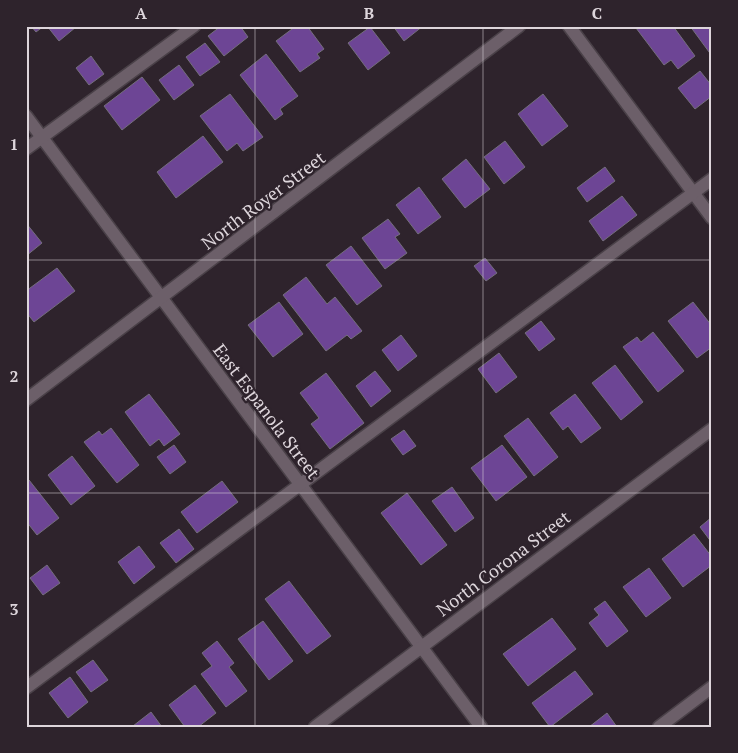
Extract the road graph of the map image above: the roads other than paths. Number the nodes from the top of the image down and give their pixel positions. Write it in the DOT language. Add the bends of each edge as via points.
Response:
graph roads {
  1 [pos="194,26"];
  2 [pos="519,26"];
  3 [pos="569,26"];
  4 [pos="26,116"];
  5 [pos="42,137"];
  6 [pos="26,149"];
  7 [pos="712,179"];
  8 [pos="693,193"];
  9 [pos="712,218"];
  10 [pos="162,299"];
  11 [pos="26,400"];
  12 [pos="712,429"];
  13 [pos="300,484"];
  14 [pos="421,647"];
  15 [pos="712,687"];
  16 [pos="26,688"];
  17 [pos="315,727"];
  18 [pos="481,727"];
  19 [pos="659,727"];
  1 -- 5 [label="street"];
  2 -- 10 [label="street, North Royer Street"];
  3 -- 8 [label="street"];
  4 -- 5 [label="street, East Espanola Street"];
  5 -- 6 [label="street"];
  5 -- 10 [label="street, East Espanola Street"];
  7 -- 8 [label="street"];
  8 -- 9 [label="street"];
  8 -- 13 [label="street"];
  10 -- 11 [label="street, North Royer Street"];
  10 -- 13 [label="street, East Espanola Street"];
  12 -- 14 [label="street, North Corona Street"];
  13 -- 14 [label="street, East Espanola Street"];
  13 -- 16 [label="street"];
  14 -- 17 [label="street, North Corona Street"];
  14 -- 18 [label="street, East Espanola Street"];
  15 -- 19 [label="street"];
}
